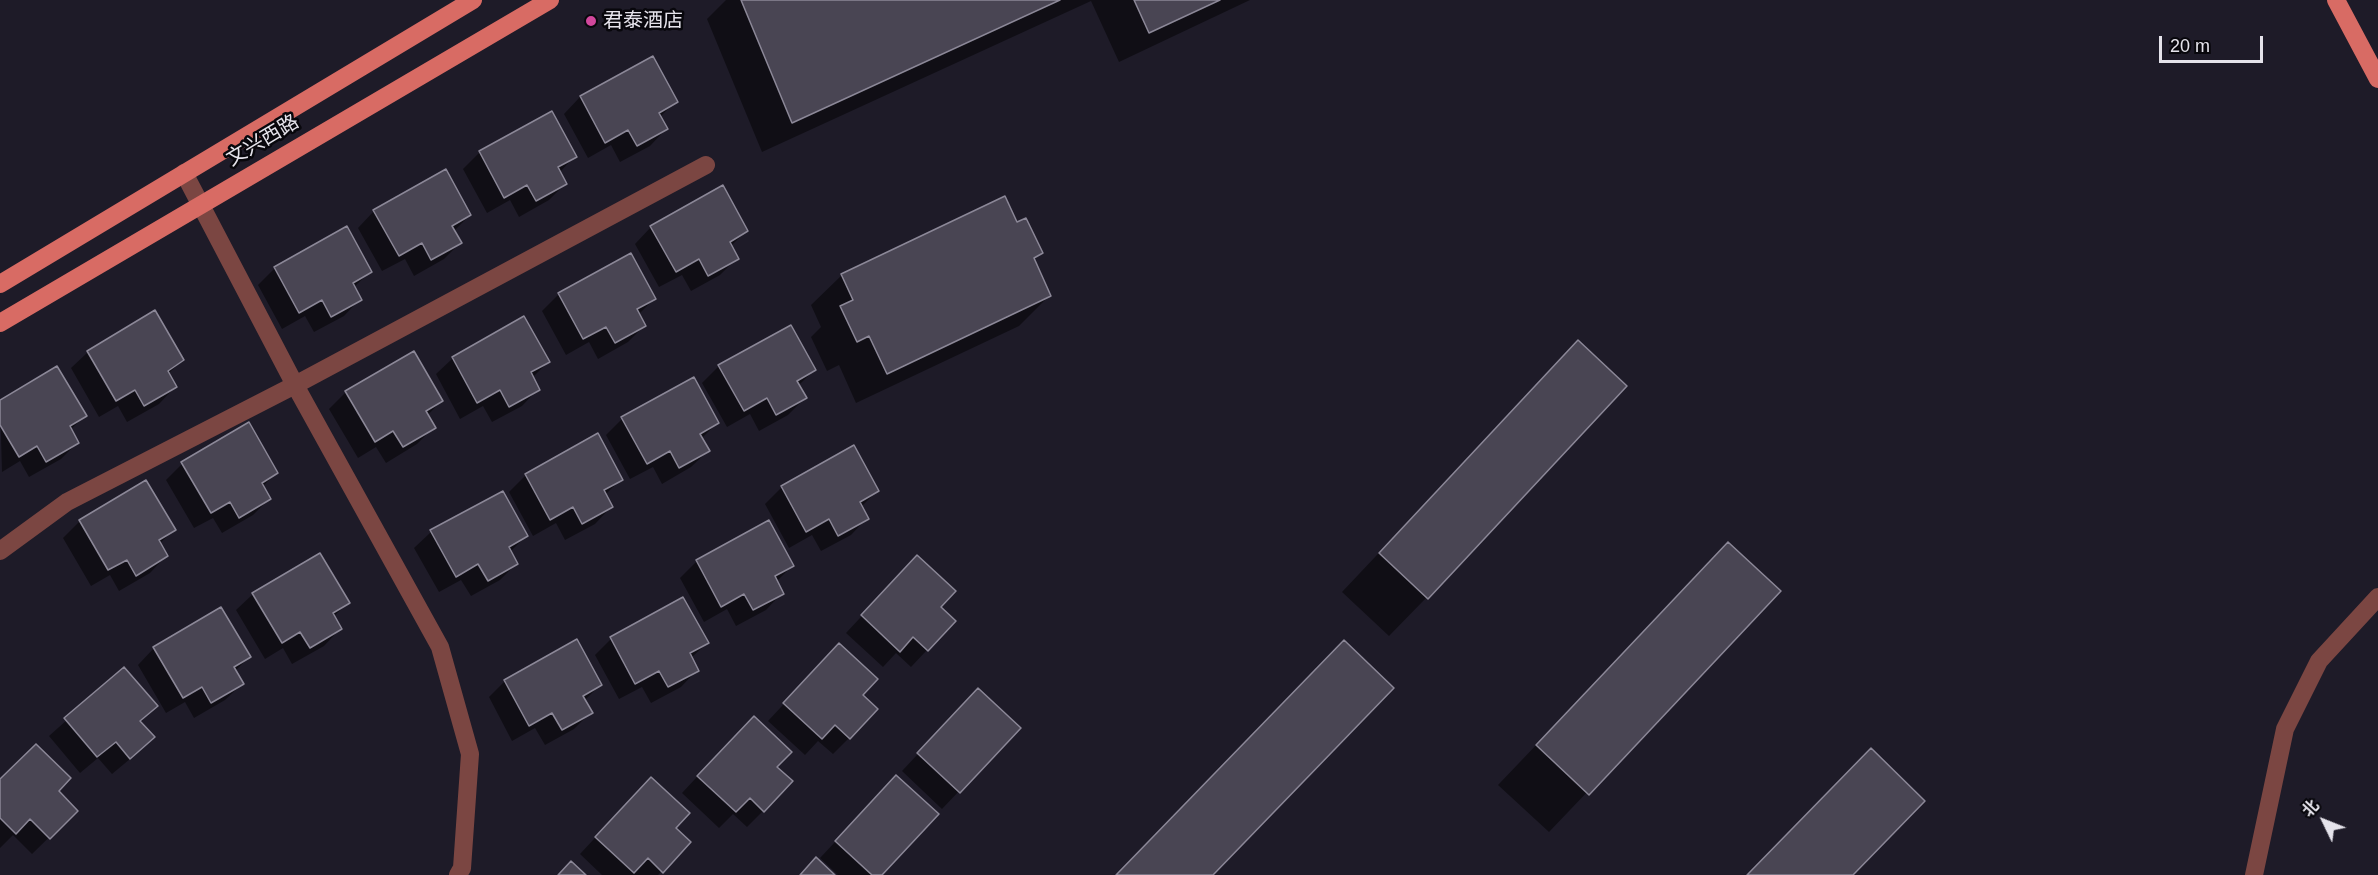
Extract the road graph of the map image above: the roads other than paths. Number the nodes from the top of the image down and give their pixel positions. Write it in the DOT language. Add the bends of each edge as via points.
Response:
graph roads {
  1 [pos="473,0"];
  2 [pos="550,0"];
  3 [pos="2336,0"];
  4 [pos="2378,79"];
  5 [pos="706,165"];
  6 [pos="184,173"];
  7 [pos="201,204"];
  8 [pos="0,284"];
  9 [pos="0,323"];
  10 [pos="295,385"];
  11 [pos="0,551"];
  12 [pos="2378,597"];
  13 [pos="458,875"];
  14 [pos="2254,875"];
  1 -- 6 [label="main road, 文兴西路"];
  2 -- 7 [label="main road, 文兴西路"];
  3 -- 4 [label="main road"];
  5 -- 10 [label="street"];
  6 -- 7 [label="street"];
  6 -- 8 [label="main road, 文兴西路"];
  7 -- 9 [label="main road, 文兴西路"];
  7 -- 10 [label="street"];
  10 -- 11 [label="street" via="67,502"];
  10 -- 13 [label="street" via="441,646 470,754 462,868"];
  12 -- 14 [label="street" via="2319,661 2285,729"];
}
